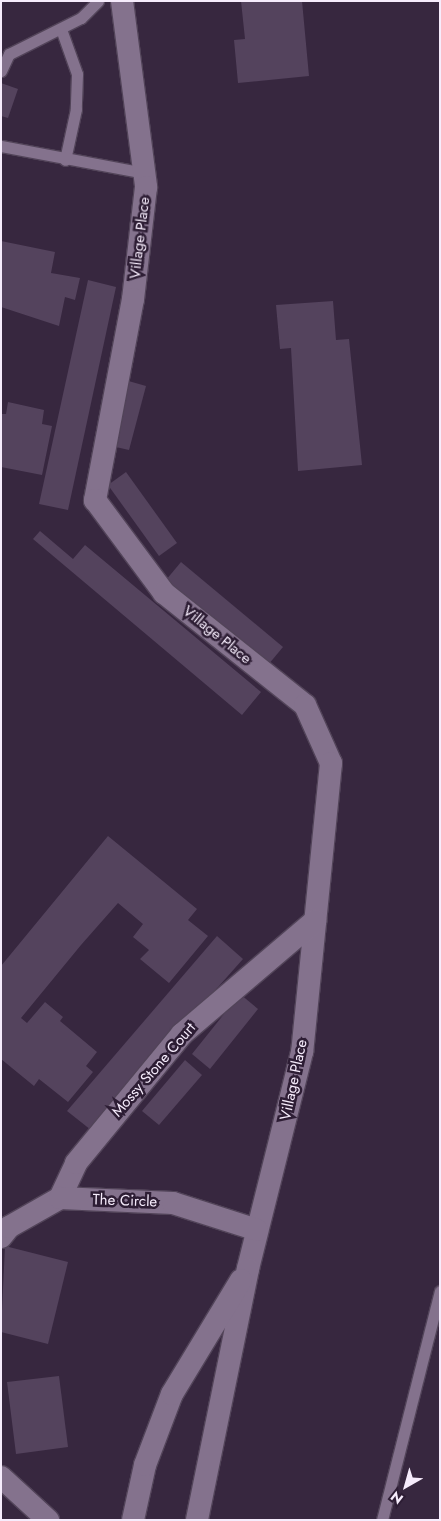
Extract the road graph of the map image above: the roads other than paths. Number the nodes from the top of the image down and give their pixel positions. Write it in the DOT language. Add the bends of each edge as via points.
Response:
graph roads {
  1 [pos="98,1"];
  2 [pos="122,1"];
  3 [pos="61,29"];
  4 [pos="1,71"];
  5 [pos="1,146"];
  6 [pos="65,160"];
  7 [pos="144,173"];
  8 [pos="315,921"];
  9 [pos="60,1198"];
  10 [pos="258,1230"];
  11 [pos="1,1237"];
  12 [pos="248,1268"];
  13 [pos="440,1291"];
  14 [pos="1,1477"];
  15 [pos="48,1520"];
  16 [pos="133,1520"];
  17 [pos="197,1520"];
  18 [pos="382,1520"];
  1 -- 3 [label="lane"];
  2 -- 7 [label="street, Village Place"];
  3 -- 4 [label="lane" via="9,54"];
  3 -- 6 [label="lane" via="77,74 76,109"];
  5 -- 6 [label="lane"];
  6 -- 7 [label="lane"];
  7 -- 8 [label="street, Village Place" via="133,299 95,500 164,593 305,705 330,763"];
  8 -- 9 [label="street, Mossy Stone Court" via="182,1034 76,1162"];
  8 -- 10 [label="street, Village Place" via="302,1052"];
  9 -- 10 [label="street, The Circle" via="173,1203"];
  9 -- 11 [label="street" via="9,1227"];
  10 -- 12 [label="street, Village Place"];
  12 -- 16 [label="street, Village Place" via="172,1394 145,1465"];
  12 -- 17 [label="street, Village Place"];
  13 -- 18 [label="lane"];
  14 -- 15 [label="street"];
}
